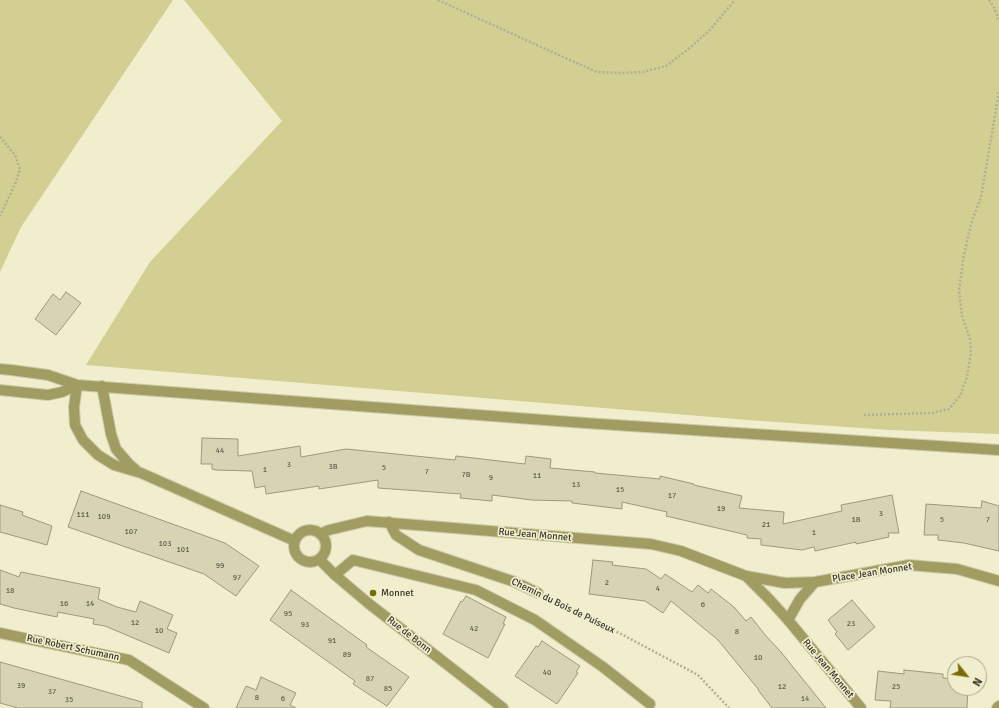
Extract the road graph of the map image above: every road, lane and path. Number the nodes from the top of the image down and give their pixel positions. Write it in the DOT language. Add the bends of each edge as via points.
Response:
graph roads {
  1 [pos="438,0"];
  2 [pos="735,0"];
  3 [pos="989,0"];
  4 [pos="999,21"];
  5 [pos="999,92"];
  6 [pos="0,137"];
  7 [pos="0,216"];
  8 [pos="0,369"];
  9 [pos="77,385"];
  10 [pos="102,386"];
  11 [pos="0,390"];
  12 [pos="864,415"];
  13 [pos="999,450"];
  14 [pos="141,474"];
  15 [pos="389,522"];
  16 [pos="320,534"];
  17 [pos="295,541"];
  18 [pos="319,559"];
  19 [pos="335,575"];
  20 [pos="746,576"];
  21 [pos="999,581"];
  22 [pos="815,582"];
  23 [pos="538,593"];
  24 [pos="788,620"];
  25 [pos="0,633"];
  26 [pos="650,704"];
  27 [pos="204,708"];
  28 [pos="502,708"];
  29 [pos="729,708"];
  30 [pos="861,708"];
  1 -- 2 [label="path" via="597,72 619,73 643,72 666,66 709,31"];
  3 -- 4 [label="path"];
  5 -- 12 [label="path" via="981,197 964,254 959,290 971,353 967,377 960,396 949,409 932,413"];
  6 -- 7 [label="path" via="15,155 20,169"];
  8 -- 9 [label="street" via="48,375"];
  9 -- 10 [label="street"];
  9 -- 11 [label="street" via="48,395"];
  9 -- 14 [label="street" via="75,424 83,440 98,455 114,465"];
  10 -- 13 [label="street" via="592,423"];
  10 -- 14 [label="street" via="116,448"];
  14 -- 17 [label="street"];
  15 -- 16 [label="street, Rue Jean Monnet" via="366,521"];
  15 -- 20 [label="street, Rue Jean Monnet" via="651,544 681,551"];
  15 -- 23 [label="street, Chemin du Bois de Puiseux" via="396,535 419,550 514,582"];
  16 -- 17 [label="street" via="316,531 305,531"];
  16 -- 18 [label="street" via="325,542 325,552"];
  17 -- 18 [label="street" via="295,551 300,559 310,562"];
  18 -- 19 [label="street, Rue de Bonn"];
  19 -- 26 [label="street" via="353,560 476,590 535,620 603,667"];
  19 -- 28 [label="street, Rue de Bonn"];
  20 -- 22 [label="street, Rue Jean Monnet" via="785,582"];
  20 -- 24 [label="street, Rue Jean Monnet"];
  21 -- 22 [label="street, Place Jean Monnet" via="957,569 909,565"];
  22 -- 24 [label="street" via="800,599"];
  23 -- 29 [label="path, Chemin du Bois de Puiseux" via="698,675"];
  24 -- 30 [label="street, Rue Jean Monnet"];
  25 -- 27 [label="street, Rue Robert Schumann" via="129,660"];
}
